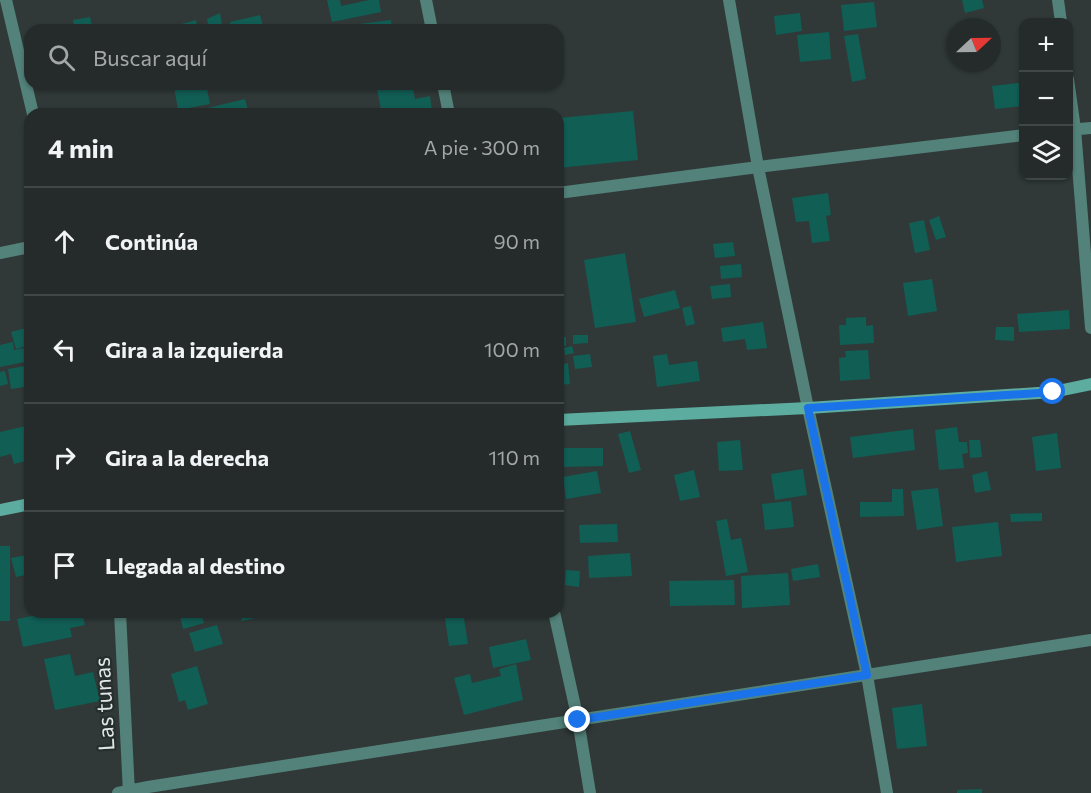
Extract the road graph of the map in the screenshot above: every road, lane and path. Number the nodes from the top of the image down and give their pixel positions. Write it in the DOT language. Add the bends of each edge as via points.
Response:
graph roads {
  1 [pos="3,0"];
  2 [pos="426,0"];
  3 [pos="729,0"];
  4 [pos="1058,0"];
  5 [pos="1060,18"];
  6 [pos="431,24"];
  7 [pos="24,80"];
  8 [pos="27,90"];
  9 [pos="444,90"];
  10 [pos="31,108"];
  11 [pos="448,108"];
  12 [pos="1091,128"];
  13 [pos="1073,130"];
  14 [pos="1019,135"];
  15 [pos="1073,140"];
  16 [pos="758,167"];
  17 [pos="564,192"];
  18 [pos="24,248"];
  19 [pos="0,253"];
  20 [pos="1091,328"];
  21 [pos="1091,384"];
  22 [pos="808,408"];
  23 [pos="564,420"];
  24 [pos="24,505"];
  25 [pos="0,510"];
  26 [pos="120,618"];
  27 [pos="555,618"];
  28 [pos="1091,640"];
  29 [pos="867,675"];
  30 [pos="578,720"];
  31 [pos="125,792"];
  32 [pos="590,793"];
  33 [pos="887,793"];
  1 -- 7 [label="street"];
  2 -- 6 [label="street"];
  3 -- 16 [label="street"];
  4 -- 5 [label="street"];
  8 -- 10 [label="street"];
  9 -- 11 [label="street"];
  12 -- 13 [label="street"];
  14 -- 16 [label="street"];
  15 -- 20 [label="street"];
  16 -- 17 [label="street"];
  16 -- 22 [label="street"];
  18 -- 19 [label="street"];
  21 -- 22 [label="street" via="1053,392"];
  22 -- 23 [label="street"];
  22 -- 29 [label="street"];
  24 -- 25 [label="street"];
  26 -- 31 [label="street, Las tunas"];
  27 -- 30 [label="street"];
  28 -- 29 [label="street"];
  29 -- 30 [label="street"];
  29 -- 33 [label="street"];
  30 -- 31 [label="street"];
  30 -- 32 [label="street"];
}
